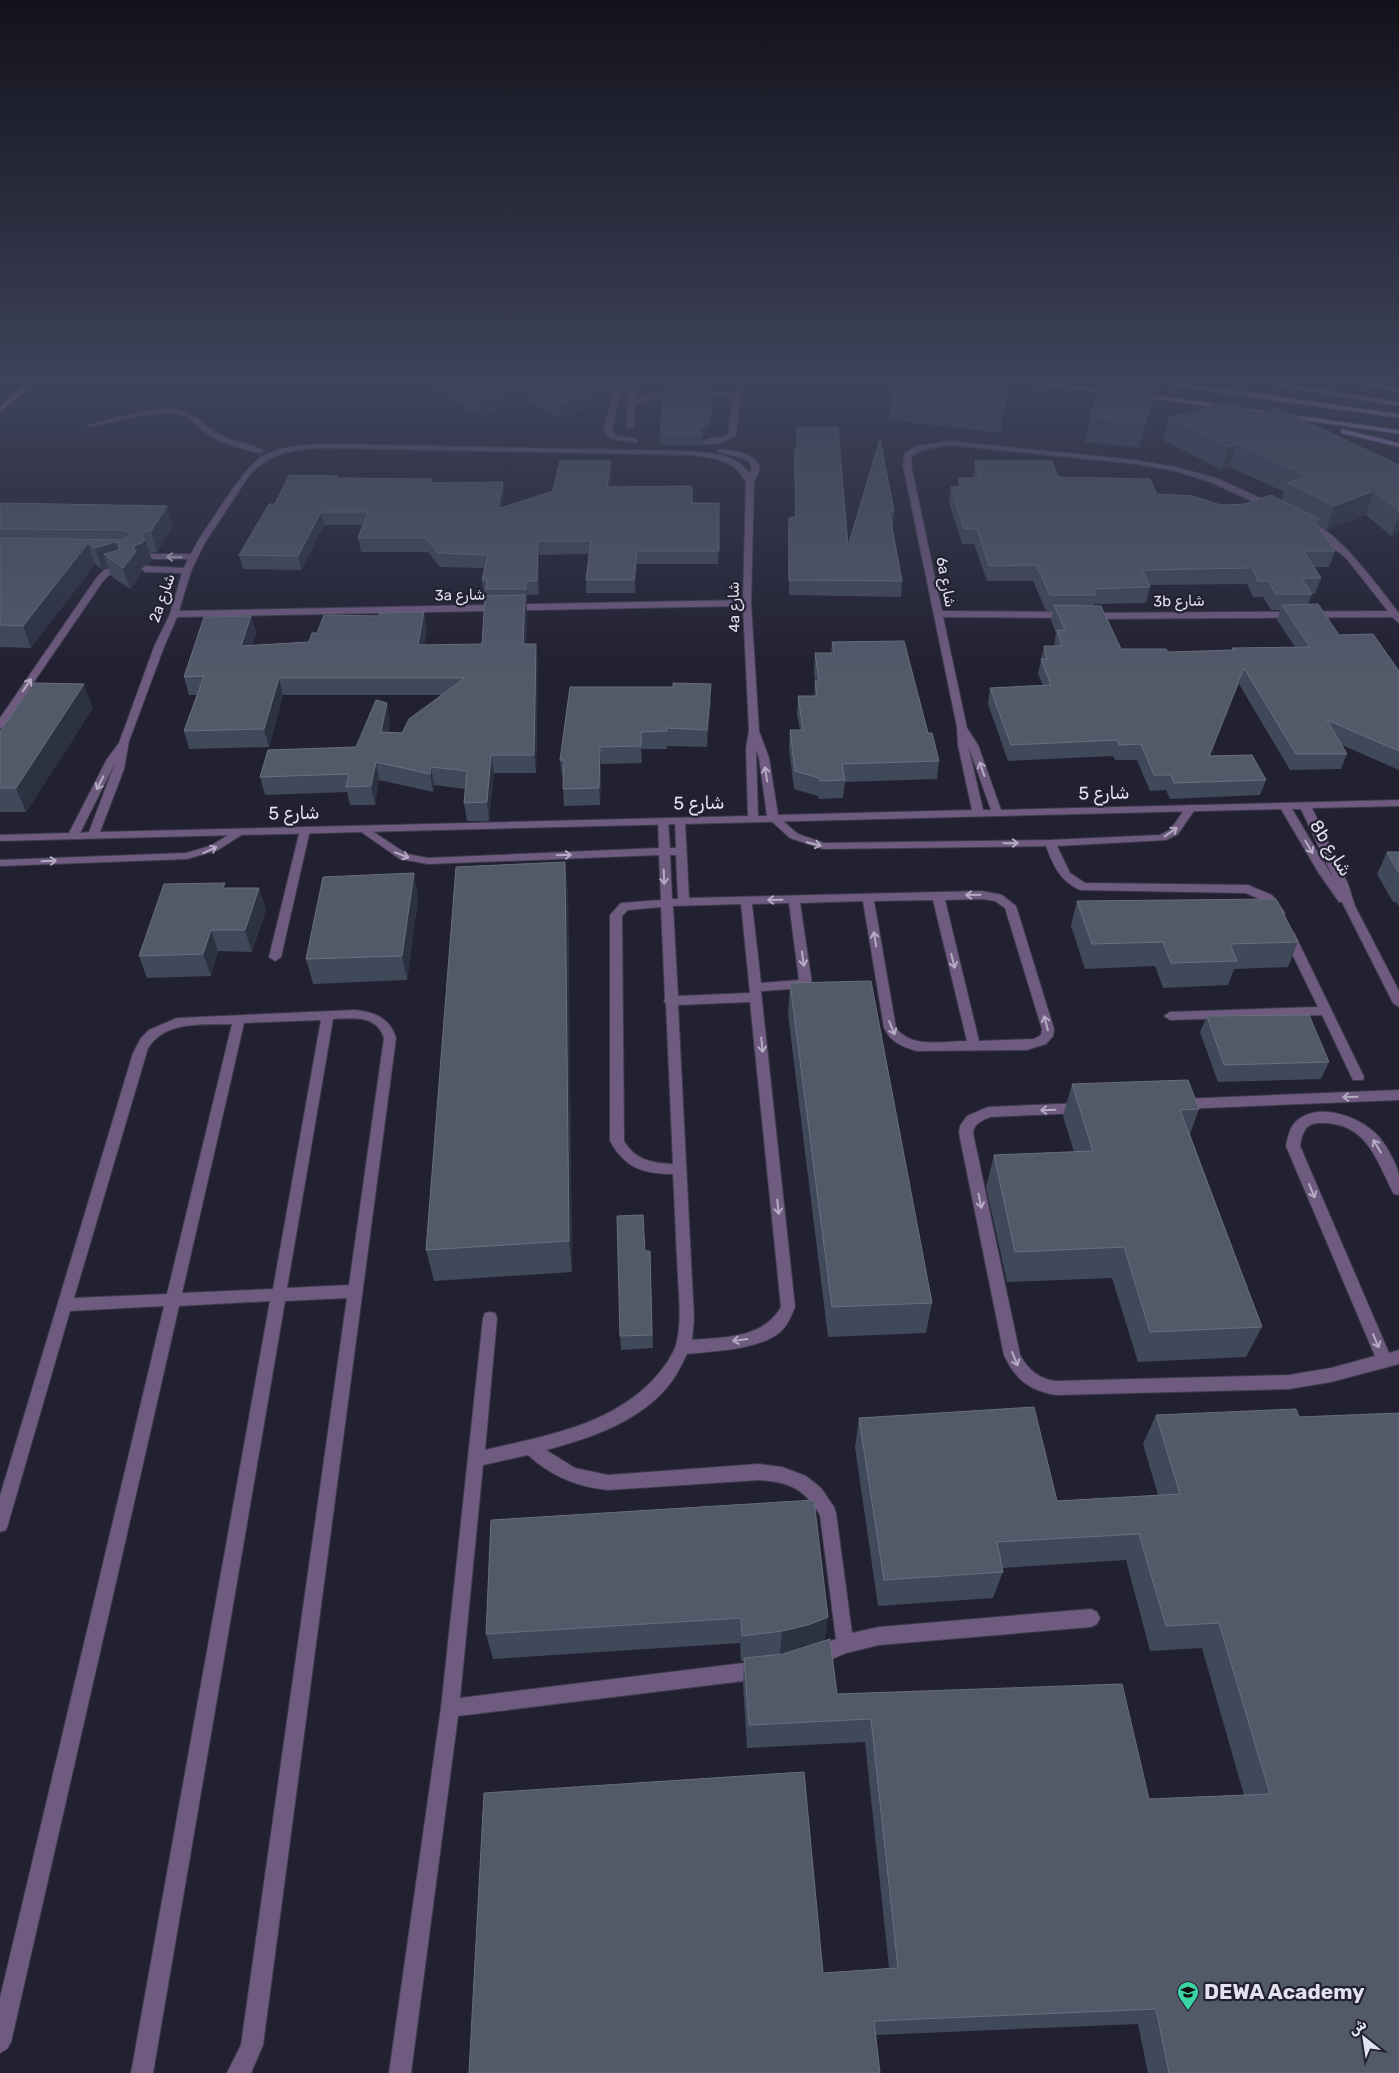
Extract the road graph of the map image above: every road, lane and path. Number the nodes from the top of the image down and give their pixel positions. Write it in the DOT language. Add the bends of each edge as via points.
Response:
graph roads {
  1 [pos="245,476"];
  2 [pos="747,476"];
  3 [pos="753,476"];
  4 [pos="909,476"];
  5 [pos="1197,476"];
  6 [pos="750,482"];
  7 [pos="1279,510"];
  8 [pos="1303,522"];
  9 [pos="154,556"];
  10 [pos="194,557"];
  11 [pos="122,568"];
  12 [pos="145,569"];
  13 [pos="187,571"];
  14 [pos="747,603"];
  15 [pos="1394,613"];
  16 [pos="174,614"];
  17 [pos="938,619"];
  18 [pos="0,725"];
  19 [pos="962,728"];
  20 [pos="754,731"];
  21 [pos="124,741"];
  22 [pos="1399,803"];
  23 [pos="1305,805"];
  24 [pos="1284,806"];
  25 [pos="1190,808"];
  26 [pos="978,813"];
  27 [pos="997,813"];
  28 [pos="773,818"];
  29 [pos="753,819"];
  30 [pos="663,821"];
  31 [pos="680,821"];
  32 [pos="362,829"];
  33 [pos="305,830"];
  34 [pos="239,832"];
  35 [pos="73,836"];
  36 [pos="93,836"];
  37 [pos="0,838"];
  38 [pos="1050,843"];
  39 [pos="664,851"];
  40 [pos="681,851"];
  41 [pos="0,863"];
  42 [pos="938,896"];
  43 [pos="868,898"];
  44 [pos="794,899"];
  45 [pos="746,900"];
  46 [pos="665,902"];
  47 [pos="684,902"];
  48 [pos="1349,906"];
  49 [pos="275,957"];
  50 [pos="756,992"];
  51 [pos="670,1001"];
  52 [pos="1399,1003"];
  53 [pos="1326,1011"];
  54 [pos="328,1015"];
  55 [pos="1170,1016"];
  56 [pos="239,1019"];
  57 [pos="974,1045"];
  58 [pos="1358,1077"];
  59 [pos="1399,1096"];
  60 [pos="1164,1105"];
  61 [pos="1095,1108"];
  62 [pos="680,1169"];
  63 [pos="1399,1190"];
  64 [pos="356,1291"];
  65 [pos="279,1295"];
  66 [pos="173,1300"];
  67 [pos="64,1305"];
  68 [pos="490,1318"];
  69 [pos="682,1348"];
  70 [pos="1399,1357"];
  71 [pos="1384,1359"];
  72 [pos="530,1446"];
  73 [pos="476,1459"];
  74 [pos="0,1524"];
  75 [pos="1091,1618"];
  76 [pos="845,1644"];
  77 [pos="805,1661"];
  78 [pos="780,1667"];
  79 [pos="450,1708"];
  80 [pos="0,2042"];
  81 [pos="142,2073"];
  82 [pos="238,2073"];
  83 [pos="400,2073"];
  1 -- 10 [label="street, 2a شارع"];
  2 -- 6 [label="street"];
  3 -- 6 [label="street, 4a شارع"];
  4 -- 17 [label="street, 6a شارع"];
  5 -- 7 [label="street, 6a شارع"];
  6 -- 14 [label="street, 4a شارع"];
  8 -- 15 [label="street" via="1333,540 1356,561"];
  10 -- 9 [label="street, one-way"];
  10 -- 13 [label="street, 2a شارع"];
  18 -- 11 [label="street, one-way" via="100,579 107,572"];
  12 -- 13 [label="street"];
  13 -- 16 [label="street, 2a شارع"];
  14 -- 16 [label="street, 3a شارع"];
  14 -- 20 [label="street, 4a شارع"];
  15 -- 17 [label="street, 3b شارع"];
  16 -- 21 [label="street, 2a شارع"];
  17 -- 19 [label="street, 6a شارع"];
  19 -- 26 [label="street, 6a شارع"];
  27 -- 19 [label="street, 6a شارع, one-way" via="973,746"];
  28 -- 20 [label="street, 4a شارع, one-way" via="764,758"];
  20 -- 29 [label="street, 4a شارع"];
  21 -- 35 [label="street, 2a شارع, one-way"];
  21 -- 36 [label="street, 2a شارع" via="118,769"];
  22 -- 23 [label="street, شارع 5"];
  23 -- 24 [label="street, شارع 5"];
  23 -- 48 [label="street, 8b شارع"];
  24 -- 25 [label="street, شارع 5"];
  24 -- 48 [label="street, 8b شارع, one-way"];
  25 -- 27 [label="street, شارع 5"];
  38 -- 25 [label="street, one-way" via="1162,838 1174,832"];
  26 -- 27 [label="street, شارع 5"];
  26 -- 28 [label="street, شارع 5"];
  28 -- 29 [label="street, شارع 5"];
  28 -- 38 [label="street, one-way" via="794,836 823,846"];
  29 -- 31 [label="street, شارع 5"];
  30 -- 31 [label="street, شارع 5"];
  30 -- 32 [label="street, شارع 5"];
  30 -- 39 [label="street"];
  31 -- 40 [label="street"];
  32 -- 33 [label="street, شارع 5"];
  32 -- 39 [label="street, one-way" via="404,857 428,861"];
  33 -- 34 [label="street, شارع 5"];
  33 -- 49 [label="street"];
  34 -- 36 [label="street, شارع 5"];
  41 -- 34 [label="street, one-way" via="187,856 214,848"];
  35 -- 36 [label="street, شارع 5"];
  35 -- 37 [label="street, شارع 5"];
  38 -- 53 [label="street" via="1065,876 1084,887 1241,888 1268,898 1276,907"];
  39 -- 40 [label="street"];
  39 -- 46 [label="street, one-way"];
  40 -- 47 [label="street"];
  42 -- 43 [label="street"];
  42 -- 57 [label="street, one-way"];
  57 -- 42 [label="street, one-way" via="1034,1044 1046,1038 1048,1029 1010,906 990,896"];
  43 -- 44 [label="street"];
  43 -- 57 [label="street" via="878,981 890,1028 897,1038 917,1046"];
  44 -- 45 [label="street, one-way"];
  44 -- 50 [label="street, one-way" via="811,984"];
  45 -- 47 [label="street"];
  45 -- 50 [label="street"];
  46 -- 47 [label="street"];
  46 -- 51 [label="street"];
  46 -- 62 [label="street" via="630,905 620,908 616,915 617,1141 631,1160 651,1168"];
  48 -- 52 [label="street, 8b شارع"];
  50 -- 51 [label="street"];
  50 -- 69 [label="street, one-way" via="788,1307 782,1320 759,1337"];
  51 -- 62 [label="street"];
  53 -- 55 [label="street"];
  53 -- 58 [label="street"];
  54 -- 56 [label="street"];
  54 -- 64 [label="street" via="355,1014 376,1018 388,1030 390,1038"];
  54 -- 65 [label="street"];
  56 -- 66 [label="street"];
  56 -- 67 [label="street" via="177,1022 153,1033 142,1046"];
  59 -- 60 [label="street, one-way"];
  61 -- 71 [label="street, one-way" via="988,1112 967,1126 967,1140 1012,1354 1024,1374 1039,1384 1056,1388 1289,1382 1331,1375"];
  62 -- 69 [label="street" via="687,1319"];
  63 -- 71 [label="street, one-way" via="1375,1142 1366,1132 1341,1120 1315,1118 1296,1128 1292,1136 1293,1146"];
  64 -- 65 [label="street"];
  64 -- 82 [label="street" via="252,2045"];
  65 -- 66 [label="street"];
  65 -- 81 [label="street"];
  66 -- 67 [label="street"];
  66 -- 80 [label="street"];
  67 -- 74 [label="street"];
  68 -- 73 [label="street"];
  69 -- 72 [label="street" via="667,1375 645,1399 617,1419"];
  70 -- 71 [label="street"];
  72 -- 73 [label="street"];
  72 -- 76 [label="street" via="560,1471 600,1483 776,1472 807,1486 820,1498 828,1513"];
  73 -- 79 [label="street"];
  75 -- 76 [label="street" via="879,1636"];
  76 -- 77 [label="street"];
  78 -- 79 [label="street"];
  79 -- 83 [label="street"];
}
